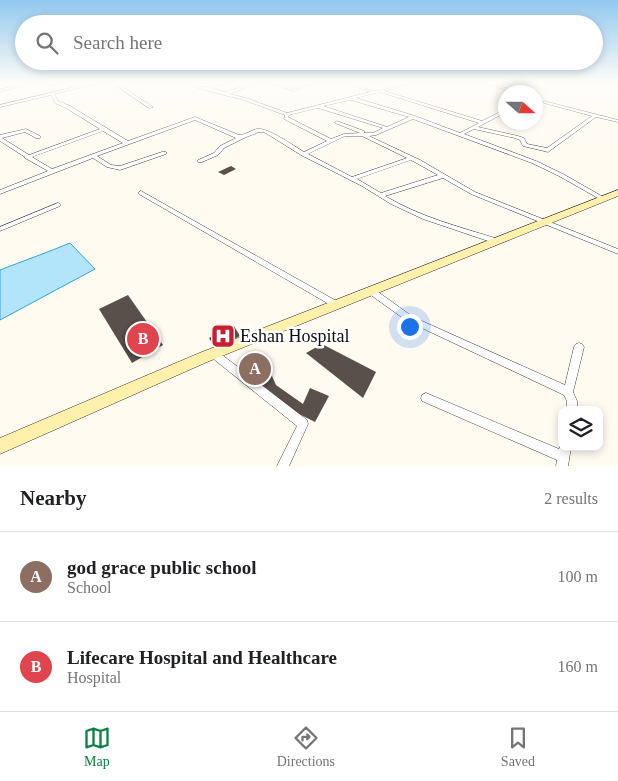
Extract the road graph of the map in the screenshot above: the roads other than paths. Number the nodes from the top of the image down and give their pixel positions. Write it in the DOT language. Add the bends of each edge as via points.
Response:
graph roads {
  1 [pos="65,106"];
  2 [pos="264,106"];
  3 [pos="316,106"];
  4 [pos="375,106"];
  5 [pos="424,106"];
  6 [pos="560,106"];
  7 [pos="287,114"];
  8 [pos="498,114"];
  9 [pos="596,115"];
  10 [pos="412,117"];
  11 [pos="618,121"];
  12 [pos="337,122"];
  13 [pos="481,122"];
  14 [pos="473,127"];
  15 [pos="386,128"];
  16 [pos="103,129"];
  17 [pos="459,134"];
  18 [pos="367,135"];
  19 [pos="38,137"];
  20 [pos="242,137"];
  21 [pos="0,138"];
  22 [pos="331,141"];
  23 [pos="127,143"];
  24 [pos="164,153"];
  25 [pos="303,154"];
  26 [pos="94,156"];
  27 [pos="27,157"];
  28 [pos="411,158"];
  29 [pos="200,161"];
  30 [pos="51,171"];
  31 [pos="442,176"];
  32 [pos="351,179"];
  33 [pos="0,192"];
  34 [pos="140,193"];
  35 [pos="618,193"];
  36 [pos="380,195"];
  37 [pos="603,198"];
  38 [pos="58,205"];
  39 [pos="543,222"];
  40 [pos="0,229"];
  41 [pos="496,241"];
  42 [pos="618,252"];
  43 [pos="371,291"];
  44 [pos="336,305"];
  45 [pos="579,347"];
  46 [pos="214,354"];
  47 [pos="568,392"];
  48 [pos="426,398"];
  49 [pos="572,406"];
  50 [pos="0,446"];
  51 [pos="564,457"];
  52 [pos="283,466"];
  1 -- 16 [label="street"];
  2 -- 7 [label="street"];
  3 -- 7 [label="street"];
  3 -- 15 [label="street"];
  4 -- 10 [label="street"];
  5 -- 13 [label="street"];
  6 -- 9 [label="street"];
  7 -- 22 [label="street" via="286,118"];
  8 -- 13 [label="street"];
  9 -- 11 [label="street"];
  9 -- 14 [label="street" via="548,150 525,145 516,136"];
  10 -- 15 [label="street"];
  10 -- 17 [label="street"];
  12 -- 18 [label="street"];
  13 -- 14 [label="street"];
  14 -- 17 [label="street"];
  15 -- 18 [label="street"];
  16 -- 23 [label="street"];
  16 -- 27 [label="street"];
  17 -- 37 [label="street" via="545,167"];
  18 -- 22 [label="street" via="351,134"];
  18 -- 28 [label="street"];
  19 -- 21 [label="street" via="26,130"];
  20 -- 23 [label="street" via="195,118"];
  20 -- 25 [label="street" via="261,130"];
  20 -- 29 [label="street"];
  21 -- 27 [label="street"];
  22 -- 25 [label="street"];
  23 -- 26 [label="street"];
  24 -- 26 [label="street" via="120,168 109,166"];
  25 -- 32 [label="street"];
  26 -- 30 [label="street"];
  27 -- 30 [label="street"];
  28 -- 31 [label="street"];
  28 -- 32 [label="street"];
  30 -- 33 [label="street"];
  31 -- 36 [label="street"];
  31 -- 39 [label="street" via="473,193"];
  32 -- 36 [label="street"];
  34 -- 44 [label="street"];
  35 -- 37 [label="main road"];
  36 -- 41 [label="street" via="425,218"];
  37 -- 39 [label="main road"];
  38 -- 40 [label="street"];
  39 -- 41 [label="main road"];
  39 -- 42 [label="street"];
  41 -- 43 [label="main road"];
  43 -- 44 [label="main road"];
  43 -- 47 [label="street" via="410,319"];
  44 -- 46 [label="main road"];
  45 -- 47 [label="street"];
  46 -- 50 [label="main road"];
  46 -- 52 [label="street" via="303,424"];
  47 -- 49 [label="street"];
  48 -- 51 [label="street"];
}
